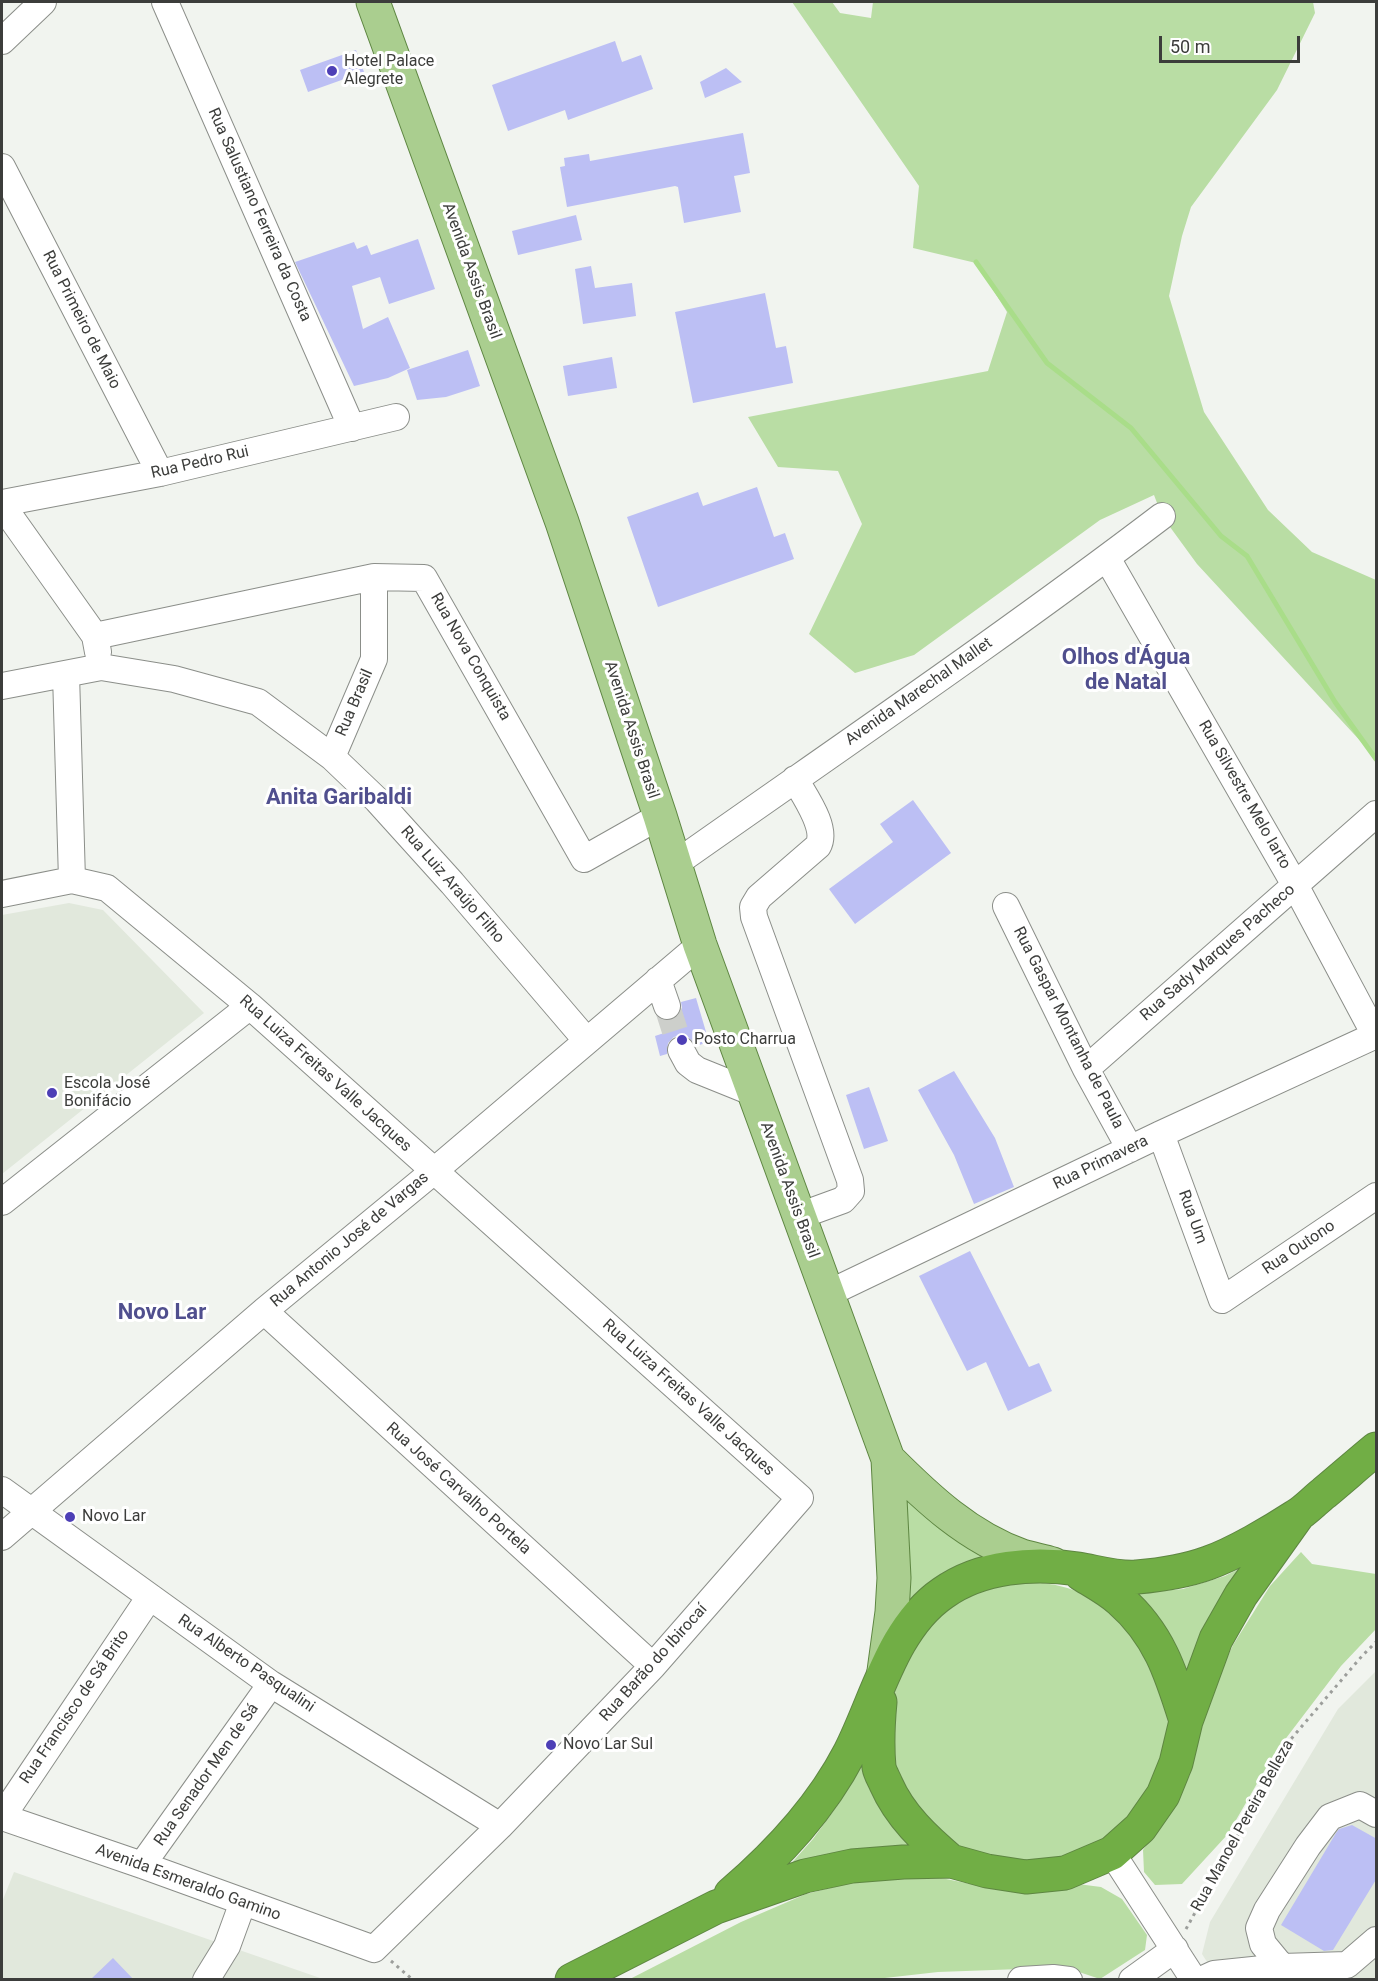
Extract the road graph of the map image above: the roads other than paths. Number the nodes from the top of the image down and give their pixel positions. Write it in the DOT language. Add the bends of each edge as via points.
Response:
graph roads {
  1 [pos="43,2"];
  2 [pos="165,2"];
  3 [pos="374,2"];
  4 [pos="2,41"];
  5 [pos="2,167"];
  6 [pos="396,417"];
  7 [pos="352,428"];
  8 [pos="160,473"];
  9 [pos="2,504"];
  10 [pos="1162,516"];
  11 [pos="1107,558"];
  12 [pos="374,577"];
  13 [pos="95,636"];
  14 [pos="101,667"];
  15 [pos="66,674"];
  16 [pos="2,686"];
  17 [pos="332,757"];
  18 [pos="795,779"];
  19 [pos="1377,814"];
  20 [pos="660,816"];
  21 [pos="675,864"];
  22 [pos="72,880"];
  23 [pos="1296,885"];
  24 [pos="2,894"];
  25 [pos="1006,906"];
  26 [pos="700,945"];
  27 [pos="658,980"];
  28 [pos="250,1006"];
  29 [pos="668,1006"];
  30 [pos="1376,1035"];
  31 [pos="587,1041"];
  32 [pos="681,1050"];
  33 [pos="1086,1069"];
  34 [pos="754,1093"];
  35 [pos="1161,1134"];
  36 [pos="1130,1149"];
  37 [pos="434,1171"];
  38 [pos="1377,1196"];
  39 [pos="2,1202"];
  40 [pos="799,1216"];
  41 [pos="827,1294"];
  42 [pos="1222,1300"];
  43 [pos="264,1311"];
  44 [pos="1377,1449"];
  45 [pos="888,1459"];
  46 [pos="2,1490"];
  47 [pos="800,1498"];
  48 [pos="31,1510"];
  49 [pos="1298,1515"];
  50 [pos="2,1537"];
  51 [pos="1072,1568"];
  52 [pos="149,1598"];
  53 [pos="652,1666"];
  54 [pos="883,1679"];
  55 [pos="271,1684"];
  56 [pos="1186,1721"];
  57 [pos="1377,1814"];
  58 [pos="2,1817"];
  59 [pos="500,1826"];
  60 [pos="1112,1853"];
  61 [pos="951,1862"];
  62 [pos="142,1865"];
  63 [pos="243,1902"];
  64 [pos="716,1907"];
  65 [pos="1377,1940"];
  66 [pos="1263,1944"];
  67 [pos="374,1949"];
  68 [pos="1175,1949"];
  69 [pos="1282,1967"];
  70 [pos="1237,1971"];
  71 [pos="206,1980"];
  72 [pos="572,1980"];
  73 [pos="1021,1980"];
  74 [pos="1069,1980"];
  75 [pos="1132,1980"];
  76 [pos="1194,1980"];
  77 [pos="1201,1980"];
  1 -- 4 [label="street"];
  2 -- 7 [label="street, Rua Salustiano Ferreira da Costa"];
  3 -- 20 [label="main road, Avenida Assis Brasil" via="562,522"];
  5 -- 8 [label="street, Rua Primeiro de Maio"];
  6 -- 7 [label="street, Rua Pedro Rui"];
  7 -- 8 [label="street, Rua Pedro Rui"];
  8 -- 9 [label="street, Rua Pedro Rui"];
  9 -- 13 [label="street"];
  10 -- 11 [label="street, Avenida Marechal Mallet"];
  11 -- 18 [label="street, Avenida Marechal Mallet"];
  11 -- 23 [label="street, Rua Silvestre Melo Iarto"];
  12 -- 13 [label="street, Rua Nova Conquista"];
  12 -- 17 [label="street, Rua Brasil" via="374,659"];
  12 -- 20 [label="street, Rua Nova Conquista" via="424,578 584,859"];
  13 -- 14 [label="street"];
  14 -- 15 [label="street, Rua Luiz Araújo Filho"];
  14 -- 17 [label="street, Rua Luiz Araújo Filho" via="174,679 258,702"];
  15 -- 16 [label="street, Rua Luiz Araújo Filho"];
  15 -- 22 [label="street"];
  17 -- 31 [label="street, Rua Luiz Araújo Filho" via="452,883"];
  18 -- 21 [label="street, Avenida Marechal Mallet"];
  18 -- 40 [label="street" via="821,829 821,839 818,846 759,897 753,907 754,917 850,1180 850,1191 843,1200"];
  19 -- 23 [label="street, Rua Sady Marques Pacheco"];
  20 -- 21 [label="main road, Avenida Assis Brasil"];
  21 -- 26 [label="main road, Avenida Assis Brasil"];
  22 -- 24 [label="street"];
  22 -- 28 [label="street, Rua Luiza Freitas Valle Jacques" via="107,888"];
  23 -- 30 [label="street, Rua Silvestre Melo Iarto"];
  23 -- 33 [label="street, Rua Sady Marques Pacheco"];
  25 -- 33 [label="street, Rua Gaspar Montanha de Paula"];
  26 -- 27 [label="street, Rua Antonio José de Vargas"];
  26 -- 34 [label="main road, Avenida Assis Brasil"];
  27 -- 29 [label="street"];
  27 -- 31 [label="street, Rua Antonio José de Vargas"];
  28 -- 37 [label="street, Rua Luiza Freitas Valle Jacques"];
  28 -- 39 [label="street"];
  30 -- 35 [label="street, Rua Primavera"];
  31 -- 37 [label="street, Rua Antonio José de Vargas"];
  32 -- 34 [label="street" via="697,1070"];
  33 -- 36 [label="street, Rua Gaspar Montanha de Paula"];
  34 -- 40 [label="main road, Avenida Assis Brasil"];
  35 -- 36 [label="street, Rua Primavera"];
  35 -- 42 [label="street, Rua Um"];
  36 -- 41 [label="street, Rua Primavera"];
  37 -- 43 [label="street, Rua Antonio José de Vargas"];
  37 -- 47 [label="street, Rua Luiza Freitas Valle Jacques"];
  38 -- 42 [label="street, Rua Outono"];
  40 -- 41 [label="main road, Avenida Assis Brasil"];
  41 -- 45 [label="main road, Avenida Assis Brasil"];
  43 -- 48 [label="street, Rua Antonio José de Vargas"];
  43 -- 53 [label="street, Rua José Carvalho Portela"];
  44 -- 49 [label="highway"];
  45 -- 51 [label="main road, Avenida Assis Brasil" via="927,1497 989,1542 1022,1556"];
  45 -- 54 [label="main road, Avenida Assis Brasil" via="894,1578"];
  46 -- 48 [label="street, Rua Alberto Pasqualini"];
  47 -- 53 [label="street, Rua Barão do Ibirocaí"];
  48 -- 50 [label="street, Rua Antonio José de Vargas"];
  48 -- 52 [label="street, Rua Alberto Pasqualini"];
  49 -- 51 [label="highway" via="1209,1563 1173,1572 1134,1578"];
  49 -- 56 [label="highway" via="1221,1630"];
  51 -- 54 [label="highway" via="1037,1566 992,1571 942,1593 913,1621"];
  51 -- 56 [label="highway" via="1119,1598 1146,1625 1174,1680"];
  52 -- 55 [label="street, Rua Alberto Pasqualini"];
  52 -- 58 [label="street, Rua Francisco de Sá Brito"];
  53 -- 59 [label="street, Rua Barão do Ibirocaí"];
  54 -- 61 [label="highway" via="879,1769 904,1816"];
  54 -- 64 [label="highway" via="828,1791 765,1865"];
  55 -- 59 [label="street, Rua Alberto Pasqualini"];
  55 -- 62 [label="street, Rua Senador Men de Sá"];
  56 -- 60 [label="highway" via="1163,1796 1140,1828"];
  57 -- 66 [label="street" via="1360,1805 1330,1817 1267,1910 1258,1928"];
  58 -- 62 [label="street, Avenida Esmeraldo Gamino"];
  59 -- 67 [label="street, Rua Barão do Ibirocaí"];
  60 -- 61 [label="highway" via="1065,1873 1026,1877"];
  60 -- 68 [label="street"];
  61 -- 64 [label="highway" via="852,1866 805,1876"];
  62 -- 63 [label="street, Avenida Esmeraldo Gamino"];
  63 -- 67 [label="street, Avenida Esmeraldo Gamino"];
  63 -- 71 [label="street" via="227,1946"];
  64 -- 72 [label="highway"];
  65 -- 69 [label="street" via="1347,1965"];
  66 -- 69 [label="street"];
  66 -- 70 [label="street"];
  68 -- 75 [label="street"];
  68 -- 76 [label="street"];
  69 -- 70 [label="street"];
  70 -- 77 [label="street"];
  73 -- 74 [label="street"];
}
